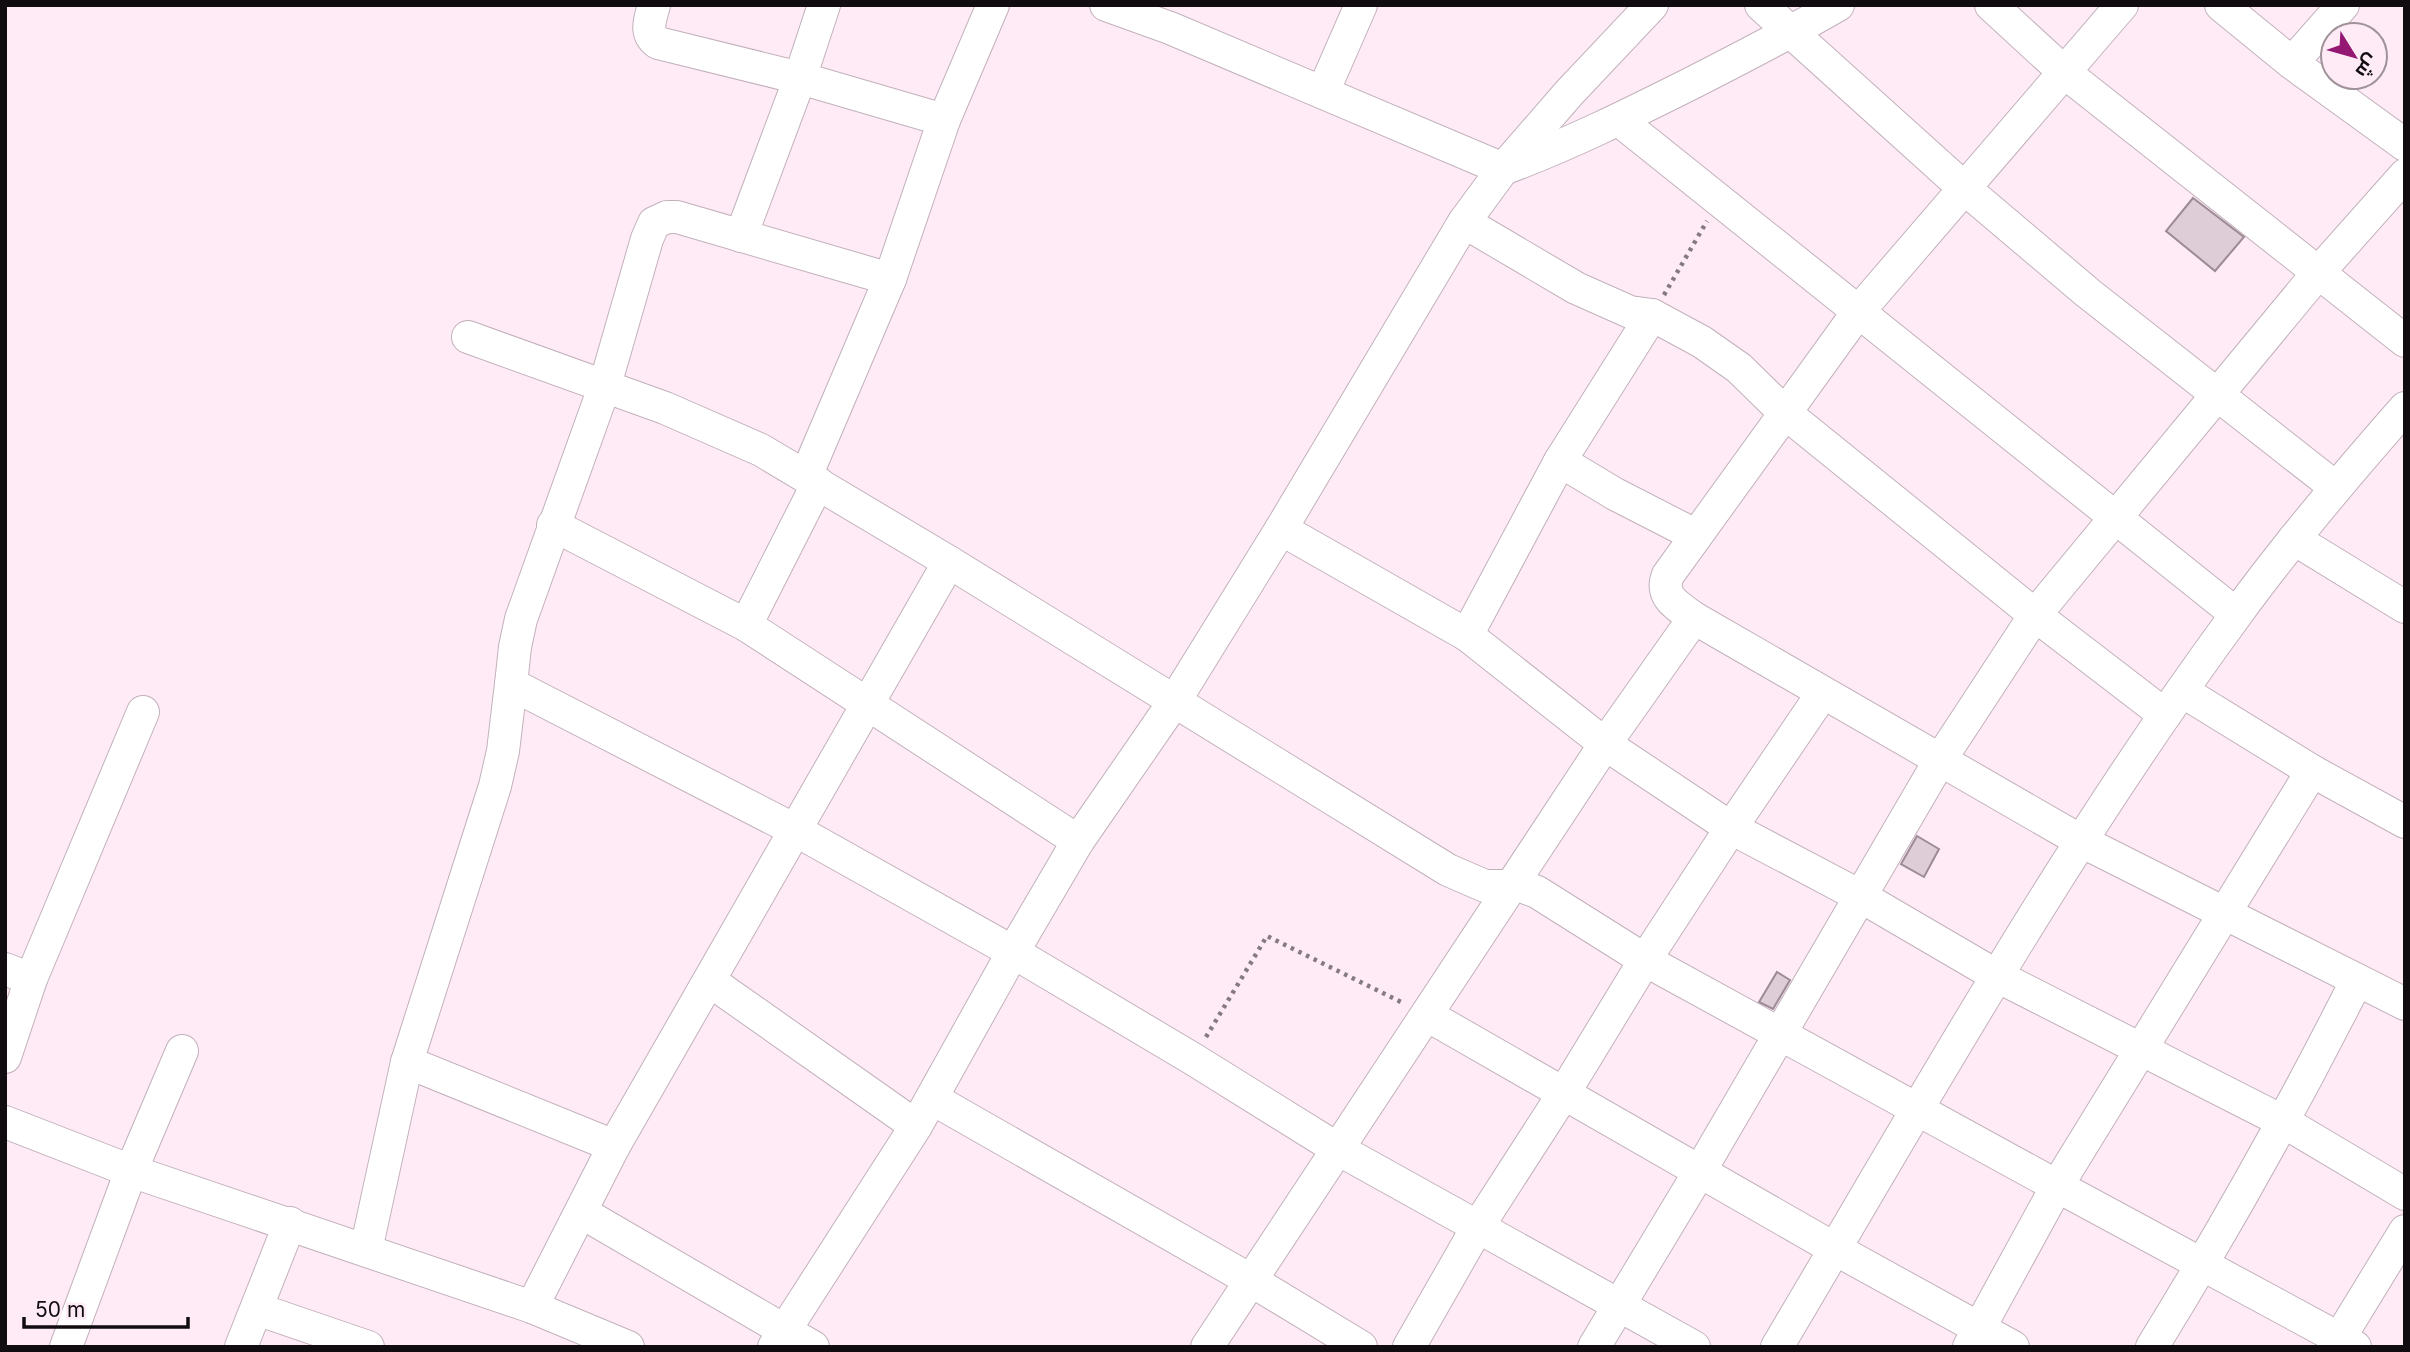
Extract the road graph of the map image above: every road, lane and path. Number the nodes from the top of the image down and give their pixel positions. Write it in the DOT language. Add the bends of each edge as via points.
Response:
graph roads {
  1 [pos="654,5"];
  2 [pos="824,5"];
  3 [pos="993,5"];
  4 [pos="1105,5"];
  5 [pos="1361,5"];
  6 [pos="1652,5"];
  7 [pos="1761,5"];
  8 [pos="1838,5"];
  9 [pos="1992,5"];
  10 [pos="2122,5"];
  11 [pos="2221,5"];
  12 [pos="2343,5"];
  13 [pos="1175,17"];
  14 [pos="1791,32"];
  15 [pos="2292,63"];
  16 [pos="2064,72"];
  17 [pos="800,78"];
  18 [pos="1323,92"];
  19 [pos="944,120"];
  20 [pos="1619,120"];
  21 [pos="2405,145"];
  22 [pos="1503,169"];
  23 [pos="2405,175"];
  24 [pos="1964,188"];
  25 [pos="1720,200"];
  26 [pos="1464,222"];
  27 [pos="741,236"];
  28 [pos="2318,273"];
  29 [pos="890,279"];
  30 [pos="1858,312"];
  31 [pos="1652,315"];
  32 [pos="468,337"];
  33 [pos="2405,341"];
  34 [pos="605,385"];
  35 [pos="2216,396"];
  36 [pos="2405,408"];
  37 [pos="1784,412"];
  38 [pos="1560,461"];
  39 [pos="812,480"];
  40 [pos="2335,487"];
  41 [pos="2114,517"];
  42 [pos="554,525"];
  43 [pos="1281,529"];
  44 [pos="1695,535"];
  45 [pos="2294,539"];
  46 [pos="949,562"];
  47 [pos="2405,607"];
  48 [pos="2236,614"];
  49 [pos="2035,615"];
  50 [pos="1694,618"];
  51 [pos="746,625"];
  52 [pos="1467,635"];
  53 [pos="510,684"];
  54 [pos="1822,694"];
  55 [pos="1174,702"];
  56 [pos="2174,703"];
  57 [pos="867,704"];
  58 [pos="143,712"];
  59 [pos="1605,744"];
  60 [pos="1940,760"];
  61 [pos="2312,771"];
  62 [pos="2405,822"];
  63 [pos="1731,828"];
  64 [pos="797,831"];
  65 [pos="1078,841"];
  66 [pos="2081,841"];
  67 [pos="1513,887"];
  68 [pos="1860,896"];
  69 [pos="2225,914"];
  70 [pos="1013,952"];
  71 [pos="1645,960"];
  72 [pos="18,974"];
  73 [pos="1997,975"];
  74 [pos="2357,980"];
  75 [pos="710,981"];
  76 [pos="2405,1004"];
  77 [pos="1427,1015"];
  78 [pos="1780,1034"];
  79 [pos="2140,1048"];
  80 [pos="182,1051"];
  81 [pos="5,1057"];
  82 [pos="1194,1059"];
  83 [pos="407,1062"];
  84 [pos="1564,1093"];
  85 [pos="933,1099"];
  86 [pos="1918,1108"];
  87 [pos="5,1122"];
  88 [pos="2284,1122"];
  89 [pos="916,1126"];
  90 [pos="614,1146"];
  91 [pos="1336,1149"];
  92 [pos="131,1171"];
  93 [pos="1700,1171"];
  94 [pos="2057,1186"];
  95 [pos="2405,1194"];
  96 [pos="581,1212"];
  97 [pos="290,1223"];
  98 [pos="1477,1228"];
  99 [pos="2405,1231"];
  100 [pos="1835,1249"];
  101 [pos="366,1250"];
  102 [pos="2203,1264"];
  103 [pos="1252,1281"];
  104 [pos="1619,1304"];
  105 [pos="532,1307"];
  106 [pos="257,1309"];
  107 [pos="1975,1338"];
  108 [pos="779,1339"];
  109 [pos="2342,1344"];
  110 [pos="66,1347"];
  111 [pos="241,1347"];
  112 [pos="368,1347"];
  113 [pos="628,1347"];
  114 [pos="813,1347"];
  115 [pos="1207,1347"];
  116 [pos="1362,1347"];
  117 [pos="1409,1347"];
  118 [pos="1594,1347"];
  119 [pos="1694,1347"];
  120 [pos="1777,1347"];
  121 [pos="2013,1347"];
  122 [pos="2152,1347"];
  1 -- 17 [label="street" via="649,30 658,43"];
  2 -- 17 [label="street"];
  3 -- 19 [label="street"];
  4 -- 13 [label="street"];
  5 -- 18 [label="street"];
  6 -- 22 [label="street"];
  7 -- 14 [label="street"];
  8 -- 14 [label="street"];
  9 -- 16 [label="street"];
  10 -- 16 [label="street"];
  11 -- 15 [label="street"];
  12 -- 15 [label="street"];
  13 -- 18 [label="street"];
  14 -- 20 [label="street"];
  14 -- 24 [label="street"];
  15 -- 21 [label="street"];
  16 -- 24 [label="street"];
  16 -- 28 [label="street"];
  17 -- 19 [label="street"];
  17 -- 27 [label="street"];
  18 -- 22 [label="street"];
  19 -- 29 [label="street"];
  20 -- 22 [label="street"];
  20 -- 25 [label="street"];
  22 -- 26 [label="street"];
  23 -- 28 [label="street"];
  24 -- 30 [label="street"];
  24 -- 35 [label="street"];
  25 -- 30 [label="street"];
  25 -- 31 [label="path"];
  26 -- 31 [label="street" via="1576,288 1630,312"];
  26 -- 43 [label="street"];
  27 -- 29 [label="street"];
  27 -- 34 [label="street" via="677,217 654,223"];
  28 -- 33 [label="street"];
  28 -- 35 [label="street"];
  29 -- 39 [label="street"];
  30 -- 37 [label="street"];
  30 -- 41 [label="street"];
  31 -- 37 [label="street" via="1723,356"];
  31 -- 38 [label="street"];
  32 -- 34 [label="street"];
  34 -- 39 [label="street" via="711,427"];
  34 -- 42 [label="street"];
  35 -- 40 [label="street"];
  35 -- 41 [label="street"];
  36 -- 40 [label="street"];
  37 -- 44 [label="street"];
  37 -- 49 [label="street"];
  38 -- 44 [label="street"];
  38 -- 52 [label="street"];
  39 -- 46 [label="street"];
  39 -- 51 [label="street"];
  40 -- 45 [label="street"];
  41 -- 48 [label="street"];
  41 -- 49 [label="street"];
  42 -- 51 [label="street"];
  42 -- 53 [label="street" via="521,619"];
  43 -- 52 [label="street"];
  43 -- 55 [label="street"];
  44 -- 50 [label="street" via="1664,584 1673,603"];
  45 -- 47 [label="street"];
  45 -- 48 [label="street"];
  46 -- 55 [label="street"];
  46 -- 57 [label="street"];
  48 -- 56 [label="street"];
  49 -- 56 [label="street"];
  49 -- 60 [label="street"];
  50 -- 54 [label="street"];
  50 -- 59 [label="street"];
  51 -- 57 [label="street"];
  52 -- 59 [label="street"];
  53 -- 64 [label="street"];
  53 -- 83 [label="street" via="495,786"];
  54 -- 60 [label="street"];
  54 -- 63 [label="street"];
  55 -- 65 [label="street"];
  55 -- 67 [label="street" via="1448,870 1485,886"];
  56 -- 61 [label="street"];
  56 -- 66 [label="street"];
  57 -- 64 [label="street"];
  57 -- 65 [label="street"];
  58 -- 72 [label="street"];
  59 -- 63 [label="street"];
  59 -- 67 [label="street"];
  60 -- 66 [label="street"];
  60 -- 68 [label="street"];
  61 -- 62 [label="street"];
  61 -- 69 [label="street"];
  63 -- 68 [label="street"];
  63 -- 71 [label="street"];
  64 -- 70 [label="street"];
  64 -- 75 [label="street"];
  65 -- 70 [label="street"];
  66 -- 69 [label="street"];
  66 -- 73 [label="street"];
  67 -- 71 [label="street" via="1537,892"];
  67 -- 77 [label="street"];
  68 -- 73 [label="street"];
  68 -- 78 [label="street"];
  69 -- 74 [label="street"];
  69 -- 79 [label="street"];
  70 -- 82 [label="street"];
  70 -- 85 [label="street"];
  71 -- 78 [label="street"];
  71 -- 84 [label="street"];
  72 -- 81 [label="street"];
  73 -- 79 [label="street"];
  73 -- 86 [label="street"];
  74 -- 76 [label="street"];
  74 -- 88 [label="street"];
  75 -- 89 [label="street"];
  75 -- 90 [label="street"];
  77 -- 82 [label="path" via="1267,936"];
  77 -- 84 [label="street"];
  77 -- 91 [label="street"];
  78 -- 86 [label="street"];
  78 -- 93 [label="street"];
  79 -- 88 [label="street"];
  79 -- 94 [label="street"];
  80 -- 92 [label="street"];
  82 -- 91 [label="street"];
  83 -- 90 [label="street"];
  83 -- 101 [label="street"];
  84 -- 93 [label="street"];
  84 -- 98 [label="street"];
  85 -- 89 [label="street"];
  85 -- 103 [label="street"];
  86 -- 94 [label="street"];
  86 -- 100 [label="street"];
  87 -- 92 [label="street"];
  88 -- 95 [label="street"];
  88 -- 102 [label="street"];
  89 -- 108 [label="street"];
  90 -- 96 [label="street"];
  91 -- 98 [label="street"];
  91 -- 103 [label="street"];
  92 -- 97 [label="street"];
  92 -- 110 [label="street"];
  93 -- 100 [label="street"];
  93 -- 104 [label="street"];
  94 -- 102 [label="street"];
  94 -- 107 [label="street"];
  96 -- 105 [label="street"];
  96 -- 108 [label="street"];
  97 -- 101 [label="street"];
  97 -- 106 [label="street"];
  98 -- 104 [label="street"];
  98 -- 117 [label="street"];
  99 -- 109 [label="street"];
  100 -- 107 [label="street"];
  100 -- 120 [label="street"];
  101 -- 105 [label="street"];
  102 -- 109 [label="street"];
  102 -- 122 [label="street"];
  103 -- 115 [label="street"];
  103 -- 116 [label="street"];
  104 -- 118 [label="street"];
  104 -- 119 [label="street"];
  105 -- 113 [label="street"];
  106 -- 111 [label="street"];
  106 -- 112 [label="street"];
  107 -- 121 [label="street"];
  108 -- 114 [label="street"];
}
